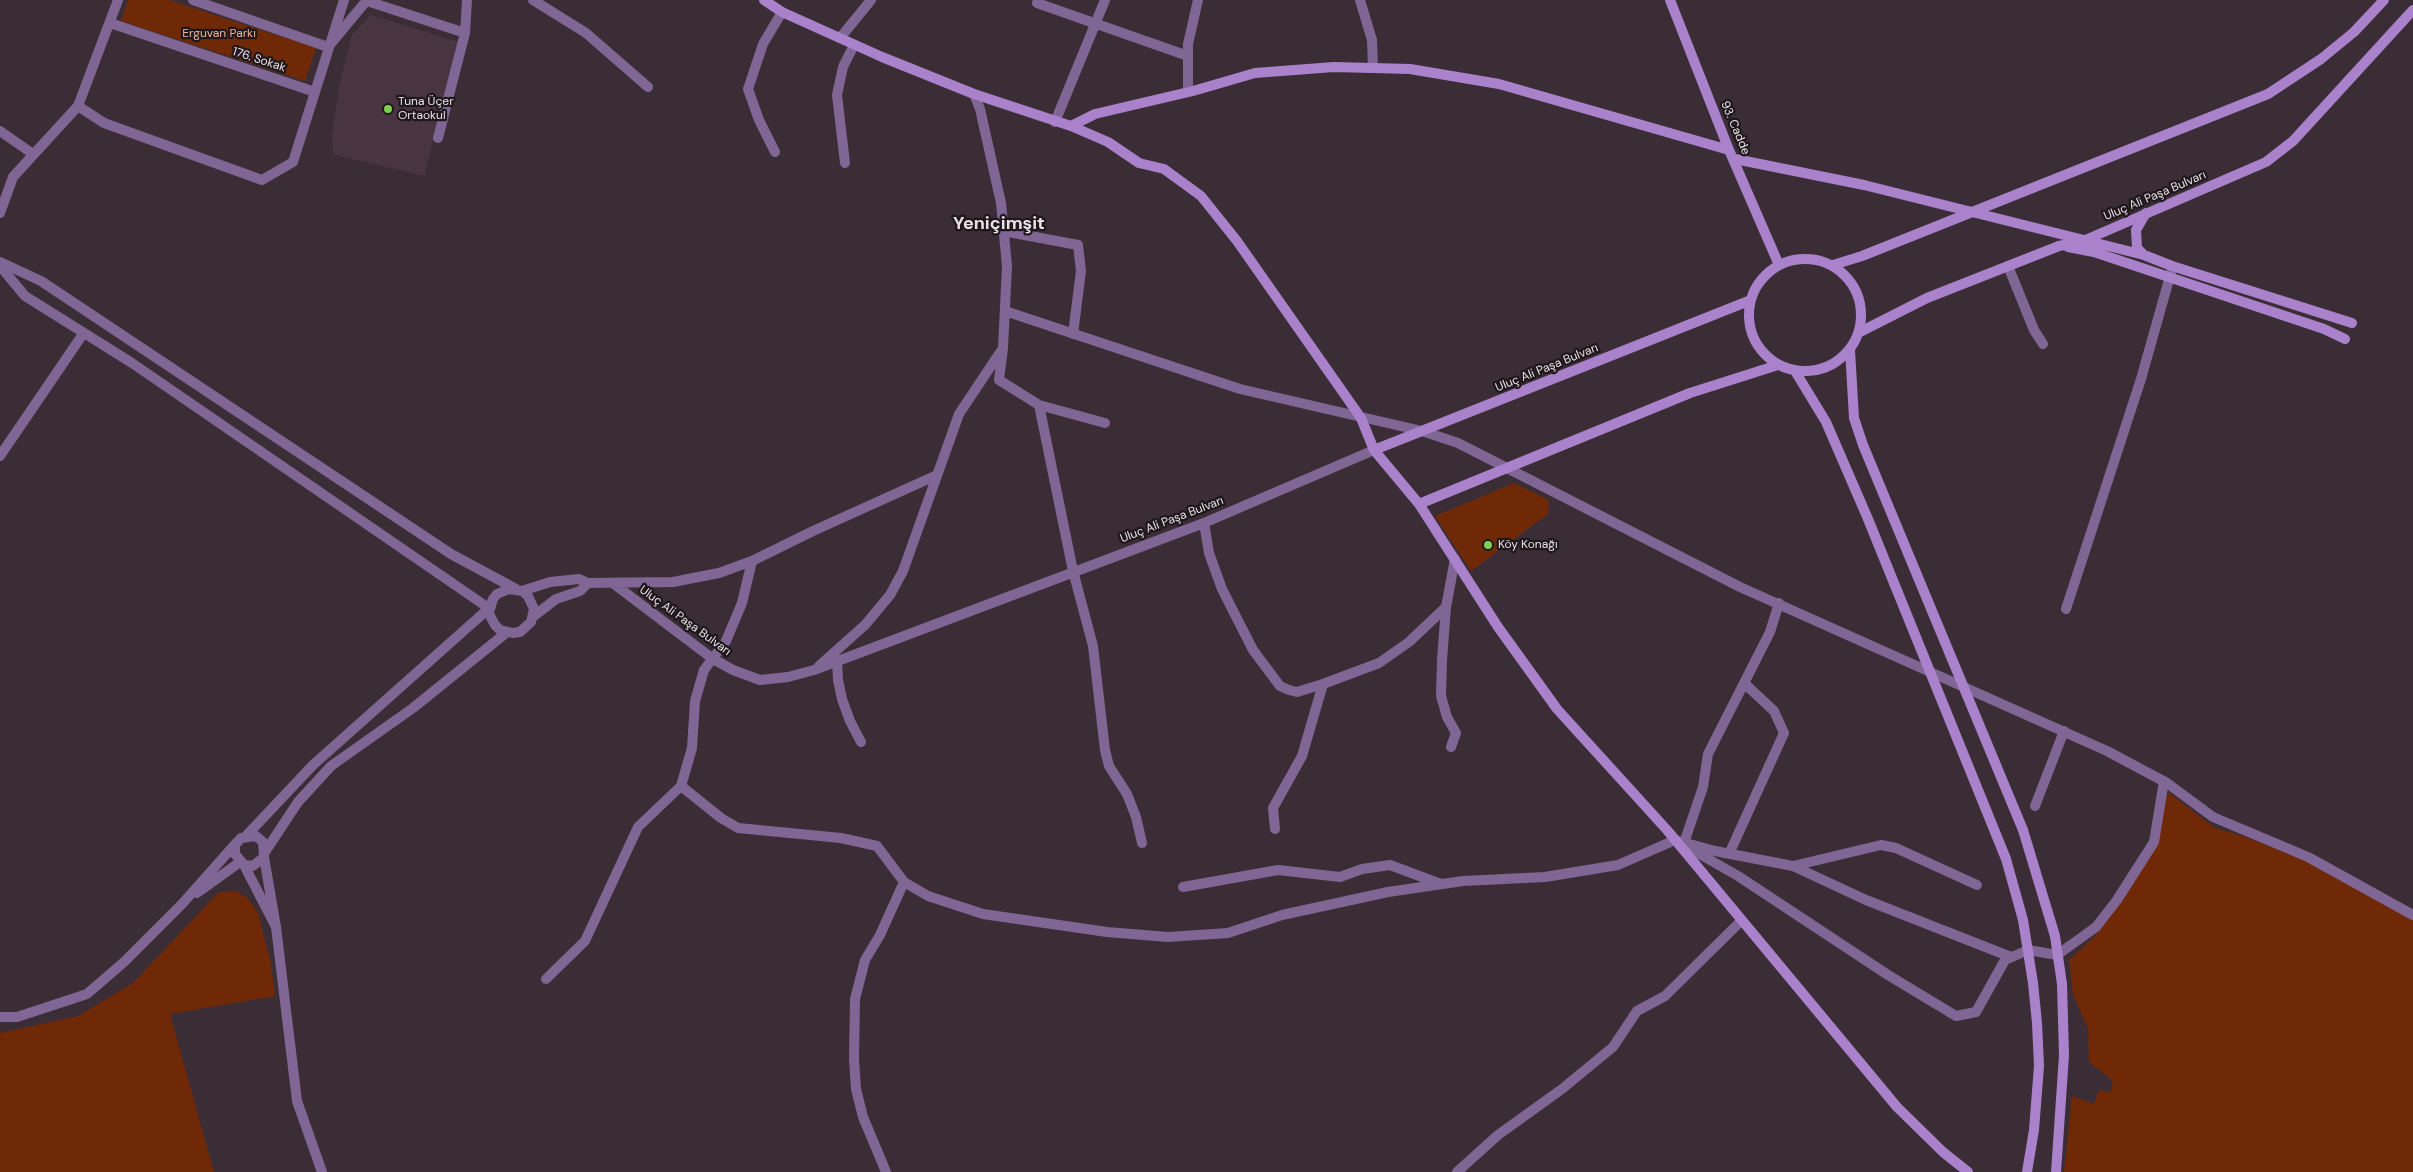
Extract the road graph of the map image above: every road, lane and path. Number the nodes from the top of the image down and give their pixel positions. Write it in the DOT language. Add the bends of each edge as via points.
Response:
graph roads {
  1 [pos="118,0"];
  2 [pos="193,0"];
  3 [pos="344,0"];
  4 [pos="367,0"];
  5 [pos="467,0"];
  6 [pos="532,0"];
  7 [pos="764,0"];
  8 [pos="871,0"];
  9 [pos="1105,0"];
  10 [pos="1198,0"];
  11 [pos="1360,0"];
  12 [pos="1670,0"];
  13 [pos="2384,0"];
  14 [pos="1037,3"];
  15 [pos="2413,10"];
  16 [pos="782,12"];
  17 [pos="110,24"];
  18 [pos="1095,24"];
  19 [pos="465,33"];
  20 [pos="840,38"];
  21 [pos="854,45"];
  22 [pos="328,47"];
  23 [pos="1188,56"];
  24 [pos="1373,68"];
  25 [pos="648,87"];
  26 [pos="1188,91"];
  27 [pos="314,92"];
  28 [pos="974,94"];
  29 [pos="78,106"];
  30 [pos="1056,122"];
  31 [pos="1071,126"];
  32 [pos="0,131"];
  33 [pos="4,138"];
  34 [pos="438,138"];
  35 [pos="775,152"];
  36 [pos="33,154"];
  37 [pos="1732,155"];
  38 [pos="845,163"];
  39 [pos="1972,212"];
  40 [pos="2148,212"];
  41 [pos="0,213"];
  42 [pos="1004,230"];
  43 [pos="2083,241"];
  44 [pos="2059,246"];
  45 [pos="2144,255"];
  46 [pos="0,264"];
  47 [pos="1780,265"];
  48 [pos="1833,265"];
  49 [pos="2008,266"];
  50 [pos="2172,266"];
  51 [pos="2170,278"];
  52 [pos="1751,300"];
  53 [pos="1005,312"];
  54 [pos="2352,323"];
  55 [pos="1858,333"];
  56 [pos="83,334"];
  57 [pos="1073,334"];
  58 [pos="2346,339"];
  59 [pos="2043,344"];
  60 [pos="1003,348"];
  61 [pos="1850,350"];
  62 [pos="1778,365"];
  63 [pos="1795,371"];
  64 [pos="1039,405"];
  65 [pos="1361,418"];
  66 [pos="1105,422"];
  67 [pos="1422,431"];
  68 [pos="1374,450"];
  69 [pos="0,456"];
  70 [pos="1507,468"];
  71 [pos="937,475"];
  72 [pos="1419,504"];
  73 [pos="1204,523"];
  74 [pos="1455,559"];
  75 [pos="752,561"];
  76 [pos="1073,571"];
  77 [pos="588,583"];
  78 [pos="614,584"];
  79 [pos="519,590"];
  80 [pos="1779,603"];
  81 [pos="1446,607"];
  82 [pos="488,609"];
  83 [pos="2066,609"];
  84 [pos="534,616"];
  85 [pos="506,632"];
  86 [pos="712,659"];
  87 [pos="837,661"];
  88 [pos="814,670"];
  89 [pos="1930,671"];
  90 [pos="1744,683"];
  91 [pos="1323,684"];
  92 [pos="1964,686"];
  93 [pos="2064,731"];
  94 [pos="861,742"];
  95 [pos="1451,747"];
  96 [pos="2164,781"];
  97 [pos="681,786"];
  98 [pos="2035,806"];
  99 [pos="1275,829"];
  100 [pos="242,838"];
  101 [pos="1680,841"];
  102 [pos="1142,843"];
  103 [pos="265,854"];
  104 [pos="1729,854"];
  105 [pos="242,864"];
  106 [pos="1793,866"];
  107 [pos="904,882"];
  108 [pos="1442,884"];
  109 [pos="1977,885"];
  110 [pos="1183,887"];
  111 [pos="182,904"];
  112 [pos="2413,914"];
  113 [pos="1741,921"];
  114 [pos="276,927"];
  115 [pos="2028,950"];
  116 [pos="2057,954"];
  117 [pos="2011,957"];
  118 [pos="546,979"];
  119 [pos="0,1017"];
  120 [pos="322,1172"];
  121 [pos="886,1172"];
  122 [pos="1457,1172"];
  123 [pos="1968,1172"];
  124 [pos="2027,1172"];
  125 [pos="2056,1172"];
  1 -- 17 [label="street"];
  2 -- 22 [label="street"];
  3 -- 22 [label="street"];
  4 -- 19 [label="street"];
  4 -- 22 [label="street"];
  5 -- 19 [label="street"];
  6 -- 25 [label="street" via="586,33"];
  7 -- 16 [label="street"];
  8 -- 20 [label="street"];
  9 -- 18 [label="street"];
  10 -- 23 [label="street"];
  11 -- 24 [label="street" via="1372,40"];
  12 -- 37 [label="street, 93. Cadde"];
  13 -- 39 [label="street" via="2321,60 2268,94"];
  14 -- 18 [label="street"];
  15 -- 40 [label="street, Uluç Ali Paşa Bulvarı" via="2292,141 2266,162"];
  16 -- 20 [label="street"];
  16 -- 35 [label="street" via="762,44 748,90"];
  17 -- 27 [label="street, 176. Sokak"];
  17 -- 29 [label="street"];
  18 -- 23 [label="street"];
  18 -- 30 [label="street"];
  19 -- 34 [label="street"];
  20 -- 21 [label="street"];
  21 -- 28 [label="street"];
  21 -- 38 [label="street" via="843,67 837,95"];
  22 -- 27 [label="street"];
  23 -- 26 [label="street"];
  24 -- 26 [label="street" via="1334,67 1255,73"];
  24 -- 37 [label="street" via="1410,69 1500,84"];
  26 -- 31 [label="street" via="1095,114"];
  27 -- 29 [label="street" via="293,162 262,180 104,123"];
  28 -- 30 [label="street"];
  28 -- 42 [label="street" via="1001,203"];
  29 -- 36 [label="street"];
  30 -- 31 [label="street"];
  31 -- 65 [label="street" via="1108,142 1139,163 1164,170 1201,196 1237,241"];
  32 -- 33 [label="street"];
  33 -- 36 [label="street"];
  36 -- 41 [label="street" via="13,177"];
  37 -- 39 [label="street"];
  37 -- 47 [label="street, 93. Cadde"];
  39 -- 43 [label="street"];
  39 -- 48 [label="street"];
  40 -- 43 [label="street, Uluç Ali Paşa Bulvarı"];
  40 -- 45 [label="street" via="2136,230 2137,248"];
  42 -- 53 [label="street" via="1007,266"];
  42 -- 57 [label="street" via="1078,245 1081,271"];
  43 -- 44 [label="street, Uluç Ali Paşa Bulvarı"];
  43 -- 45 [label="street"];
  44 -- 49 [label="street, Uluç Ali Paşa Bulvarı"];
  44 -- 51 [label="street" via="2078,247"];
  45 -- 50 [label="street"];
  46 -- 56 [label="street" via="25,296"];
  46 -- 79 [label="street" via="40,281 451,554"];
  47 -- 48 [label="street" via="1806,258"];
  47 -- 52 [label="street" via="1764,276"];
  48 -- 55 [label="street" via="1847,276 1860,299 1862,317"];
  49 -- 55 [label="street, Uluç Ali Paşa Bulvarı" via="1927,298"];
  49 -- 59 [label="street"];
  50 -- 51 [label="street"];
  50 -- 54 [label="street"];
  51 -- 58 [label="street"];
  51 -- 83 [label="street"];
  52 -- 62 [label="street" via="1749,319 1754,338 1764,354"];
  52 -- 67 [label="street, Uluç Ali Paşa Bulvarı"];
  53 -- 57 [label="street"];
  53 -- 60 [label="street"];
  55 -- 61 [label="street"];
  56 -- 69 [label="street"];
  56 -- 82 [label="street" via="132,364"];
  57 -- 65 [label="street" via="1240,389"];
  60 -- 64 [label="street" via="999,380"];
  60 -- 71 [label="street" via="959,414"];
  61 -- 63 [label="street" via="1829,366"];
  61 -- 92 [label="street" via="1854,418 1863,445"];
  62 -- 63 [label="street"];
  62 -- 70 [label="street" via="1690,393"];
  63 -- 89 [label="street" via="1826,422"];
  64 -- 66 [label="street"];
  64 -- 76 [label="street"];
  65 -- 67 [label="street"];
  65 -- 68 [label="street"];
  67 -- 68 [label="street, Uluç Ali Paşa Bulvarı"];
  67 -- 70 [label="street"];
  68 -- 72 [label="street"];
  68 -- 73 [label="street, Uluç Ali Paşa Bulvarı"];
  70 -- 72 [label="street"];
  70 -- 80 [label="street" via="1687,561"];
  71 -- 75 [label="street"];
  71 -- 88 [label="street" via="903,571 890,595 865,625"];
  72 -- 74 [label="street"];
  73 -- 76 [label="street, Uluç Ali Paşa Bulvarı"];
  73 -- 91 [label="street" via="1209,552 1222,589 1253,650 1280,686 1297,692"];
  74 -- 81 [label="street"];
  74 -- 101 [label="street" via="1498,627 1557,709"];
  75 -- 78 [label="street" via="720,573 673,582"];
  75 -- 86 [label="street" via="742,603 726,642"];
  76 -- 87 [label="street, Uluç Ali Paşa Bulvarı"];
  76 -- 102 [label="street" via="1093,646 1109,766 1127,794"];
  77 -- 78 [label="street"];
  77 -- 79 [label="street" via="579,579"];
  77 -- 84 [label="street" via="580,590 556,599"];
  78 -- 86 [label="street, Uluç Ali Paşa Bulvarı"];
  79 -- 82 [label="street" via="497,594"];
  79 -- 84 [label="street" via="532,602"];
  80 -- 89 [label="street"];
  80 -- 90 [label="street" via="1770,632"];
  81 -- 91 [label="street" via="1409,642 1378,663"];
  81 -- 95 [label="street" via="1441,696 1456,733"];
  82 -- 85 [label="street" via="494,625"];
  82 -- 100 [label="street" via="313,765"];
  84 -- 85 [label="street" via="526,628"];
  85 -- 103 [label="street" via="413,708 331,766 298,802"];
  86 -- 88 [label="street, Uluç Ali Paşa Bulvarı" via="760,680"];
  86 -- 97 [label="street" via="704,670 695,701 692,748"];
  87 -- 88 [label="street, Uluç Ali Paşa Bulvarı"];
  87 -- 94 [label="street" via="842,699"];
  89 -- 92 [label="street"];
  89 -- 115 [label="street" via="2006,858"];
  90 -- 101 [label="street" via="1708,754 1703,787"];
  90 -- 104 [label="street" via="1774,711 1784,732"];
  91 -- 99 [label="street" via="1302,756 1273,808"];
  92 -- 93 [label="street"];
  92 -- 116 [label="street" via="2023,830 2043,891"];
  93 -- 96 [label="street"];
  93 -- 98 [label="street"];
  96 -- 112 [label="street" via="2213,817 2308,857"];
  96 -- 116 [label="street" via="2154,842 2096,927"];
  97 -- 107 [label="street" via="738,828 841,838 877,846"];
  97 -- 118 [label="street" via="638,827 585,941"];
  100 -- 103 [label="street" via="260,839"];
  100 -- 105 [label="street" via="235,854"];
  100 -- 111 [label="street"];
  101 -- 104 [label="street"];
  101 -- 108 [label="street" via="1618,865 1545,877"];
  101 -- 113 [label="street"];
  101 -- 117 [label="street" via="1888,976 1956,1016 1976,1012 2005,960"];
  103 -- 105 [label="street" via="253,866"];
  103 -- 114 [label="street"];
  104 -- 106 [label="street"];
  105 -- 111 [label="street"];
  105 -- 114 [label="street"];
  106 -- 109 [label="street" via="1881,845 1896,848"];
  106 -- 117 [label="street" via="1866,900"];
  107 -- 108 [label="street" via="928,896 983,914 1107,932 1168,937 1228,933 1282,915"];
  107 -- 121 [label="street" via="865,960 855,999 856,1089 863,1117"];
  108 -- 110 [label="street" via="1390,865 1340,876 1278,870"];
  111 -- 119 [label="street" via="87,994 17,1017"];
  113 -- 122 [label="street" via="1664,996 1637,1011 1613,1046 1562,1089 1498,1135"];
  113 -- 123 [label="street" via="1897,1107"];
  114 -- 120 [label="street" via="297,1101"];
  115 -- 116 [label="street"];
  115 -- 117 [label="street"];
  115 -- 124 [label="street" via="2039,1066"];
  116 -- 125 [label="street" via="2062,984 2064,1055"];
}
